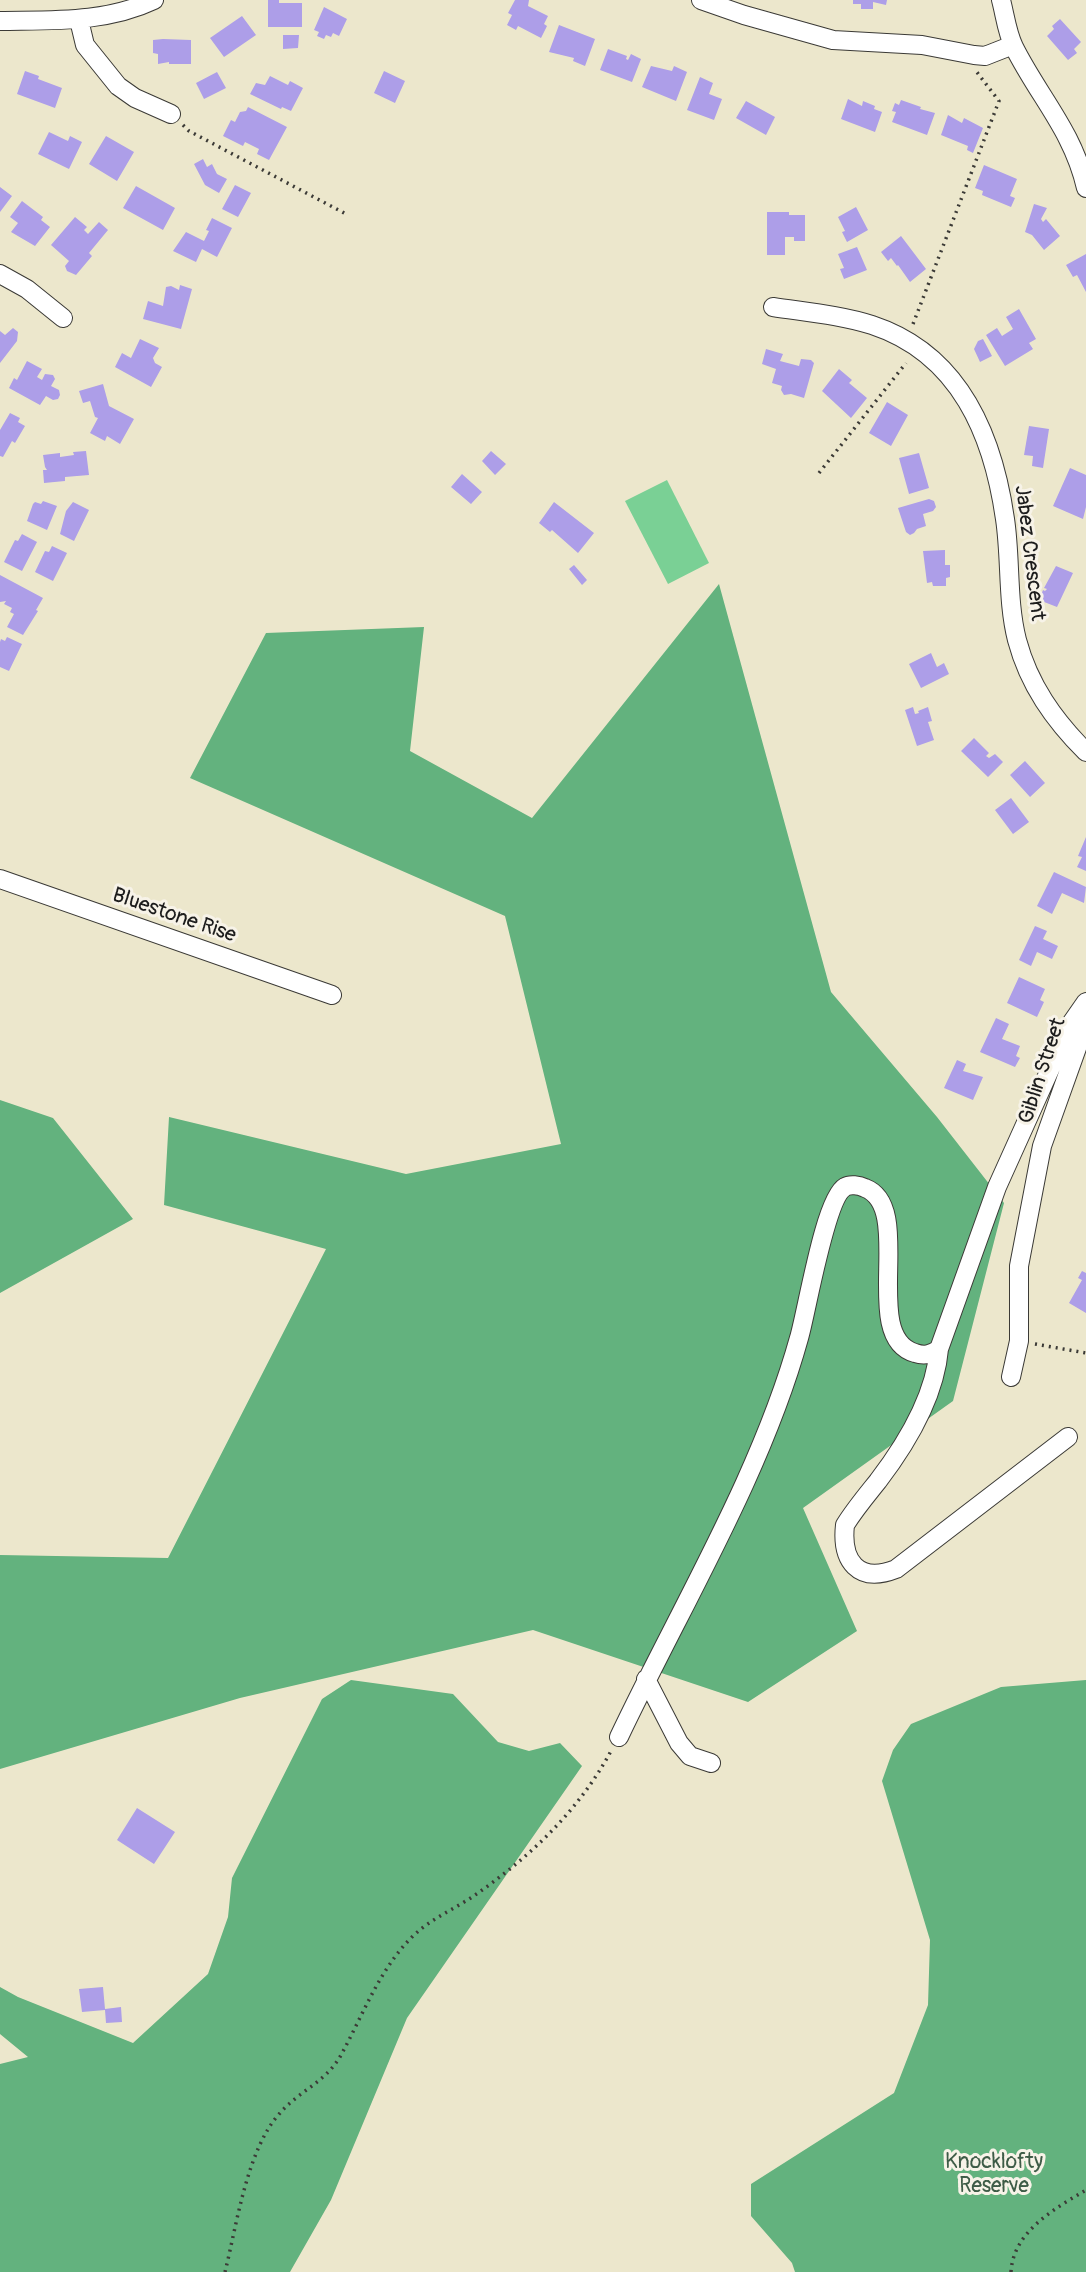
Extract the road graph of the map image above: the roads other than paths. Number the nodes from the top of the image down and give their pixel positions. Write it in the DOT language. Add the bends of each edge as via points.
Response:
graph roads {
  1 [pos="154,0"];
  2 [pos="701,0"];
  3 [pos="1001,0"];
  4 [pos="79,20"];
  5 [pos="0,21"];
  6 [pos="1013,46"];
  7 [pos="171,114"];
  8 [pos="1086,188"];
  9 [pos="0,274"];
  10 [pos="773,307"];
  11 [pos="63,318"];
  12 [pos="1086,752"];
  13 [pos="0,879"];
  14 [pos="332,995"];
  15 [pos="1086,1002"];
  16 [pos="1086,1011"];
  17 [pos="939,1349"];
  18 [pos="1012,1377"];
  19 [pos="1068,1437"];
  20 [pos="646,1679"];
  21 [pos="619,1737"];
  22 [pos="711,1763"];
  1 -- 4 [label="street"];
  2 -- 6 [label="street" via="832,40 985,56"];
  3 -- 6 [label="street"];
  4 -- 5 [label="street"];
  4 -- 7 [label="street" via="85,45 118,86"];
  6 -- 8 [label="street" via="1069,140"];
  9 -- 11 [label="street"];
  10 -- 12 [label="street, Jabez Crescent" via="872,325 913,344 945,369 961,391 989,446 1005,519 1011,609 1026,668 1055,719"];
  13 -- 14 [label="street, Bluestone Rise"];
  15 -- 17 [label="street" via="1070,1025 986,1212"];
  16 -- 18 [label="street, Giblin Street" via="1042,1146 1019,1266 1019,1341"];
  17 -- 19 [label="street" via="925,1404 908,1437 845,1525 843,1541 855,1567 868,1574 896,1569"];
  17 -- 20 [label="street" via="925,1355 914,1353 896,1339 890,1320 882,1205 877,1194 866,1188 845,1187 830,1208 804,1323 778,1402 699,1579"];
  20 -- 21 [label="street"];
  20 -- 22 [label="street" via="679,1744 690,1756"];
}
